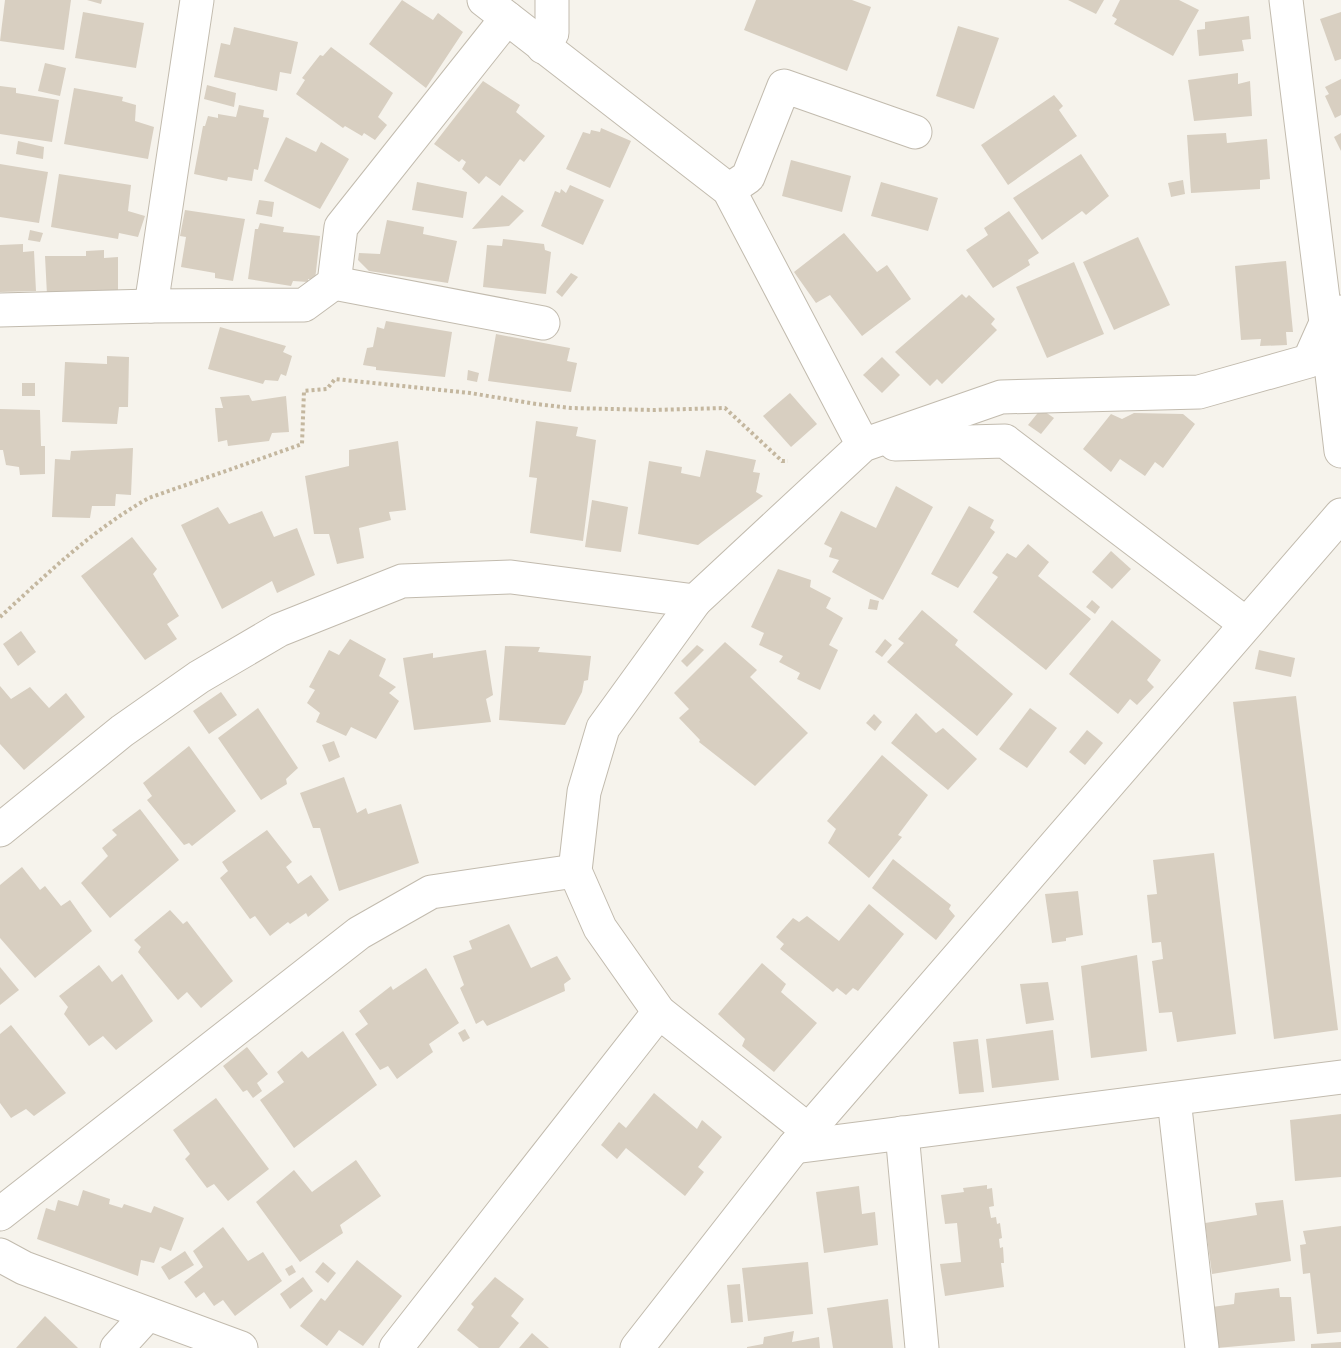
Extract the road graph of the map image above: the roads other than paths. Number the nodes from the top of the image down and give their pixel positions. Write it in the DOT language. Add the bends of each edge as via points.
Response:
graph roads {
  1 [pos="197,0"];
  2 [pos="552,0"];
  3 [pos="1286,0"];
  4 [pos="495,9"];
  5 [pos="543,47"];
  6 [pos="915,132"];
  7 [pos="729,190"];
  8 [pos="334,283"];
  9 [pos="151,306"];
  10 [pos="0,310"];
  11 [pos="1334,318"];
  12 [pos="543,323"];
  13 [pos="863,445"];
  14 [pos="1341,451"];
  15 [pos="1341,515"];
  16 [pos="695,601"];
  17 [pos="1246,624"];
  18 [pos="0,830"];
  19 [pos="574,871"];
  20 [pos="659,1012"];
  21 [pos="1341,1077"];
  22 [pos="1174,1099"];
  23 [pos="902,1133"];
  24 [pos="801,1138"];
  25 [pos="0,1214"];
  26 [pos="0,1255"];
  27 [pos="148,1314"];
  28 [pos="117,1348"];
  29 [pos="241,1348"];
  30 [pos="396,1348"];
  31 [pos="636,1348"];
  32 [pos="922,1348"];
  33 [pos="1202,1348"];
  1 -- 9 [label="street"];
  2 -- 5 [label="street" via="552,33"];
  3 -- 11 [label="street"];
  4 -- 5 [label="street"];
  4 -- 8 [label="street" via="341,227"];
  5 -- 7 [label="street"];
  6 -- 7 [label="street" via="784,86 748,177"];
  7 -- 13 [label="street"];
  8 -- 9 [label="street" via="304,305"];
  8 -- 12 [label="street"];
  9 -- 10 [label="street"];
  11 -- 13 [label="street" via="1309,361 1199,392 1001,397"];
  11 -- 14 [label="street" via="1335,397"];
  13 -- 16 [label="street"];
  13 -- 17 [label="street" via="1005,441"];
  15 -- 17 [label="street"];
  16 -- 18 [label="street" via="511,577 402,581 279,630 199,676 122,731"];
  16 -- 19 [label="street" via="603,728 584,792"];
  17 -- 24 [label="street"];
  19 -- 20 [label="street" via="600,928"];
  19 -- 25 [label="street" via="431,892 359,933"];
  20 -- 24 [label="street"];
  20 -- 30 [label="street"];
  21 -- 22 [label="street"];
  22 -- 23 [label="street"];
  22 -- 33 [label="street"];
  23 -- 24 [label="street"];
  23 -- 32 [label="street"];
  24 -- 31 [label="street"];
  26 -- 27 [label="street" via="24,1268"];
  27 -- 28 [label="street"];
  27 -- 29 [label="street"];
}
